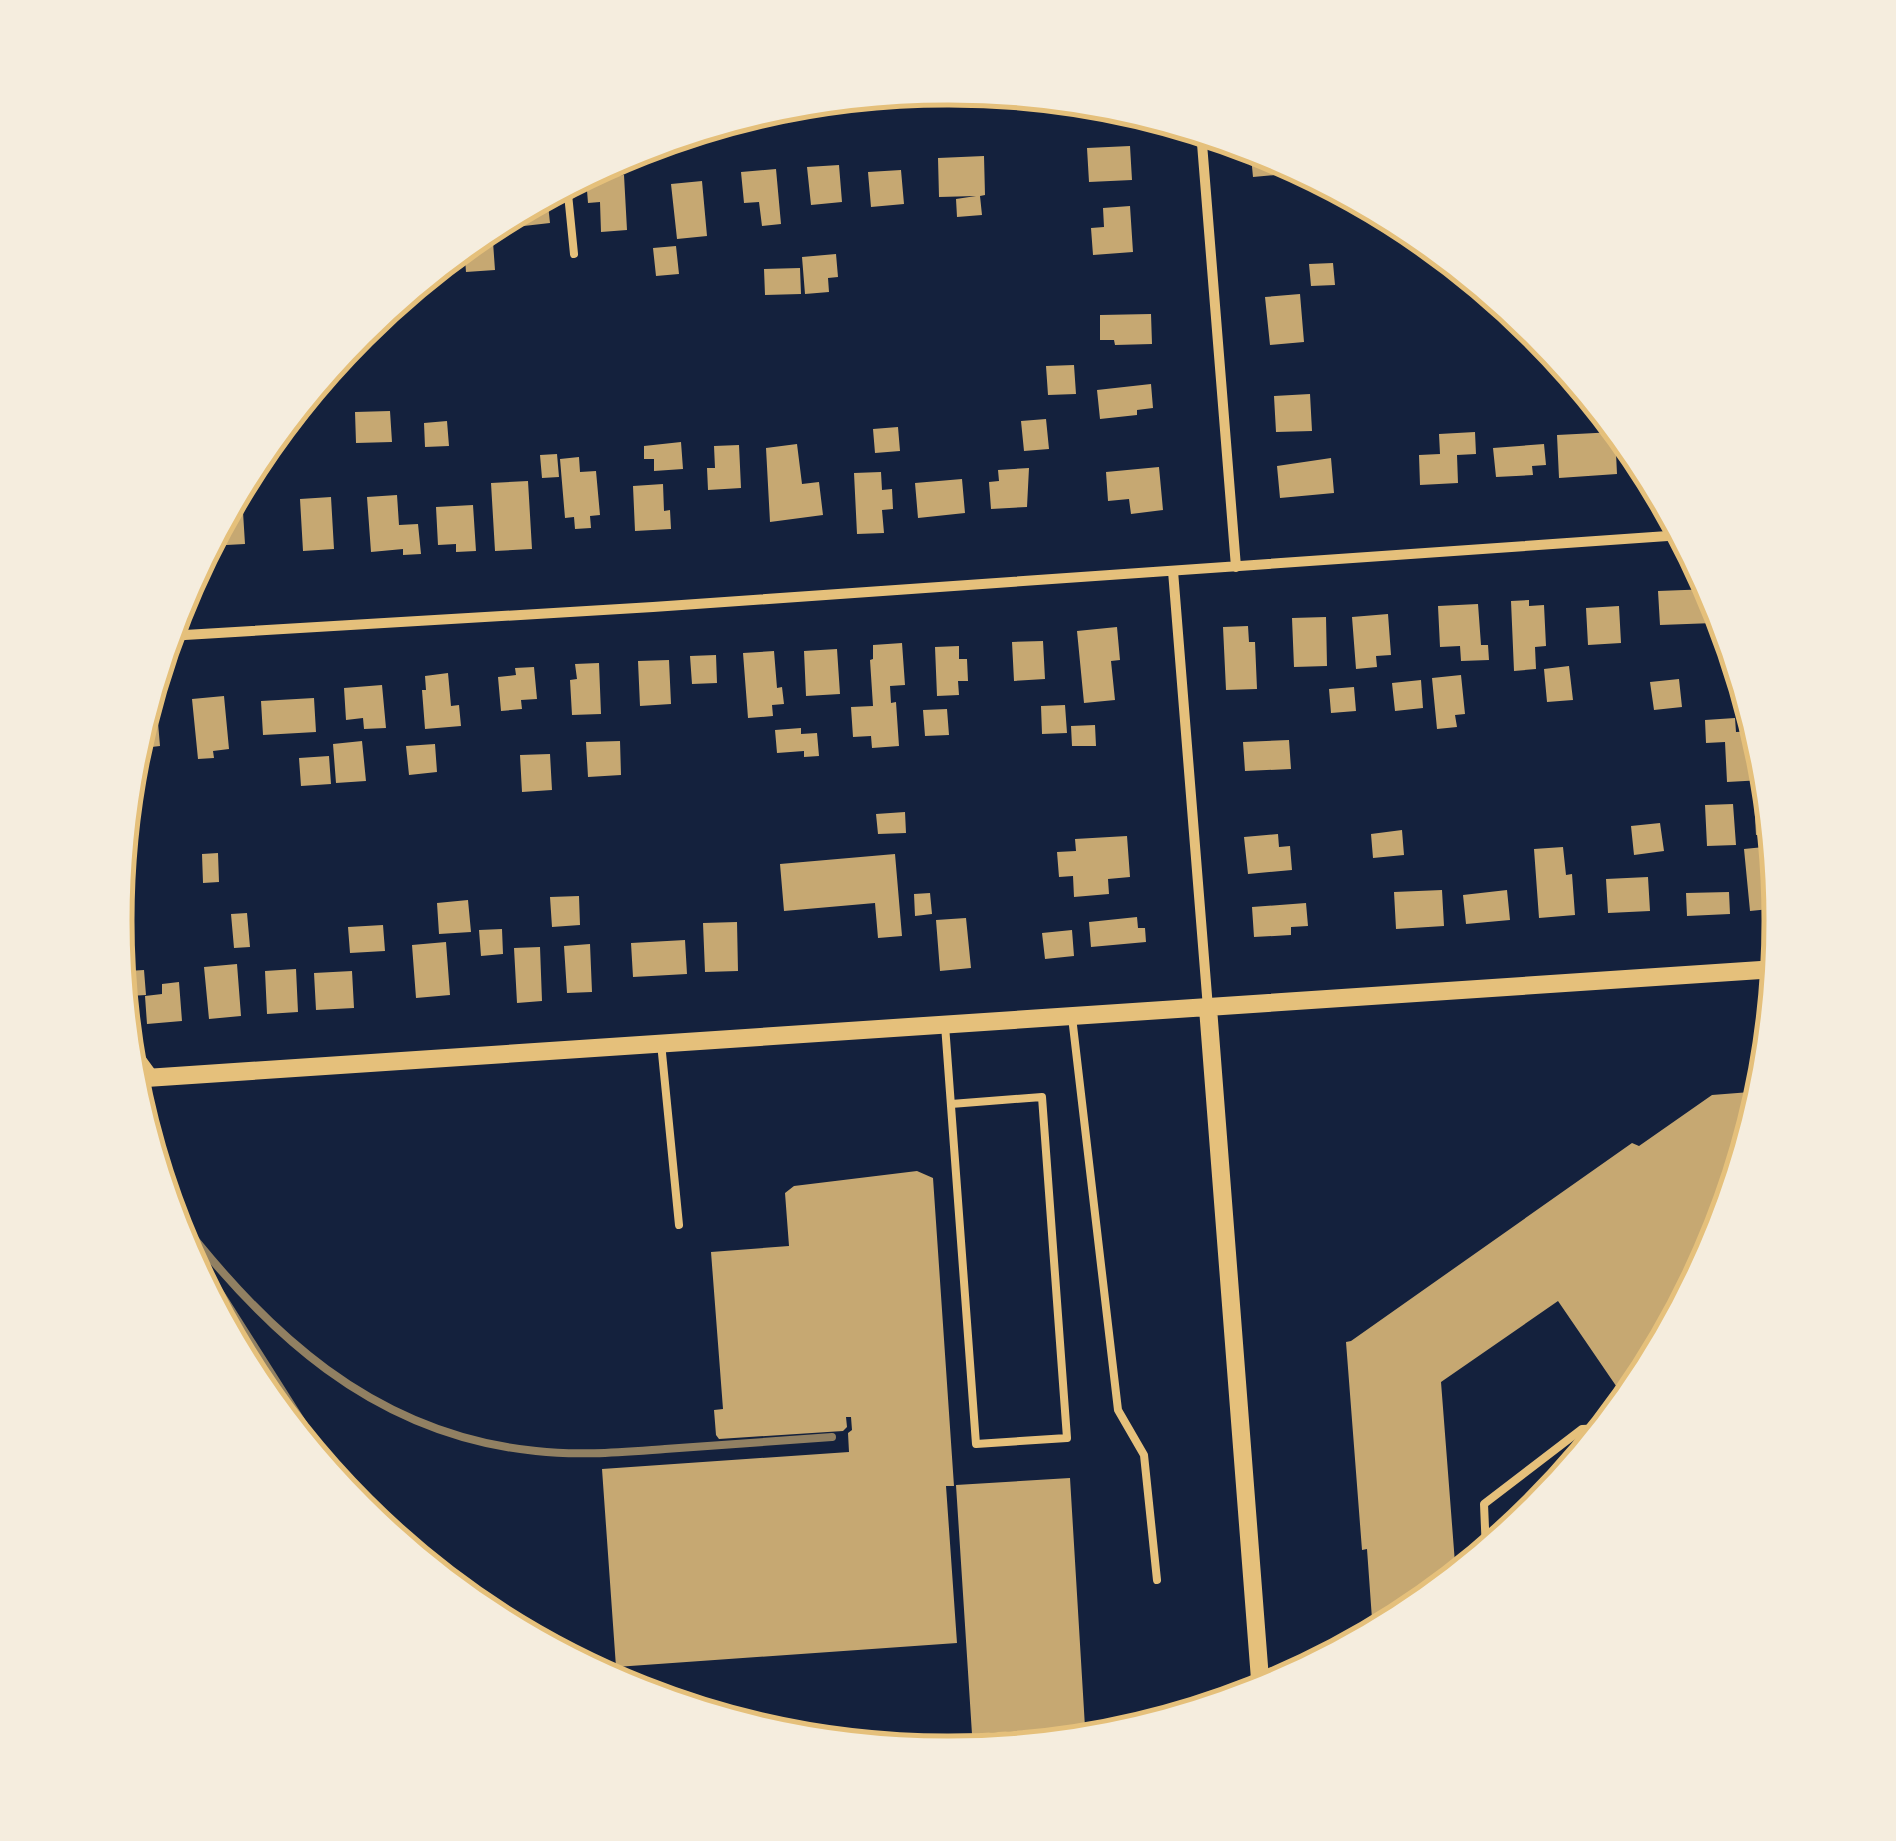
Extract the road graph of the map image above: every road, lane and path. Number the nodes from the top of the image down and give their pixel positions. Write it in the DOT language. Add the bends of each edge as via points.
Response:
graph roads {
  1 [pos="1202,146"];
  2 [pos="569,198"];
  3 [pos="574,254"];
  4 [pos="1667,537"];
  5 [pos="1236,567"];
  6 [pos="1173,571"];
  7 [pos="185,635"];
  8 [pos="1762,970"];
  9 [pos="1208,1008"];
  10 [pos="1072,1017"];
  11 [pos="946,1025"];
  12 [pos="660,1043"];
  13 [pos="146,1065"];
  14 [pos="154,1077"];
  15 [pos="148,1078"];
  16 [pos="952,1104"];
  17 [pos="678,1225"];
  18 [pos="1585,1429"];
  19 [pos="1485,1535"];
  20 [pos="1157,1580"];
  21 [pos="1260,1674"];
  1 -- 5 [label="street"];
  2 -- 3 [label="lane"];
  4 -- 5 [label="street"];
  5 -- 6 [label="street"];
  6 -- 7 [label="street"];
  6 -- 9 [label="street"];
  8 -- 9 [label="street"];
  9 -- 10 [label="street"];
  9 -- 21 [label="street"];
  10 -- 11 [label="street"];
  10 -- 20 [label="lane" via="1118,1410 1144,1456"];
  11 -- 12 [label="street"];
  11 -- 16 [label="lane"];
  12 -- 14 [label="street"];
  12 -- 17 [label="lane"];
  13 -- 14 [label="street"];
  14 -- 15 [label="street"];
  16 -- 16 [label="lane" via="976,1444 1067,1438 1042,1097"];
  18 -- 19 [label="lane" via="1484,1504"];
}
